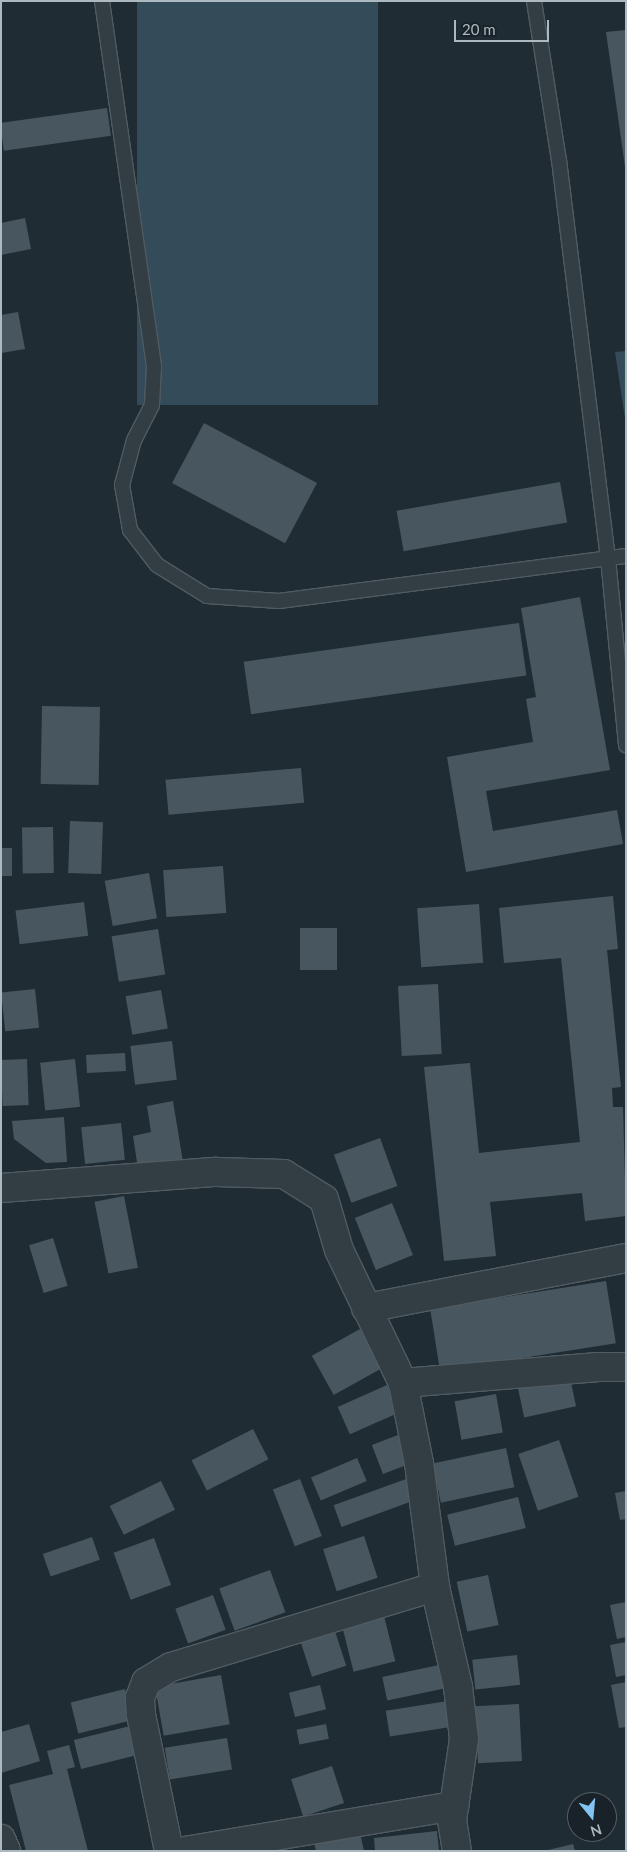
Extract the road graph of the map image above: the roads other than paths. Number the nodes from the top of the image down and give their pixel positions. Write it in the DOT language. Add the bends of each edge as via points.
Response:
graph roads {
  1 [pos="102,1"];
  2 [pos="534,1"];
  3 [pos="626,556"];
  4 [pos="608,558"];
  5 [pos="626,745"];
  6 [pos="1,1188"];
  7 [pos="626,1258"];
  8 [pos="366,1308"];
  9 [pos="626,1368"];
  10 [pos="403,1384"];
  11 [pos="435,1588"];
  12 [pos="454,1806"];
  13 [pos="1,1839"];
  14 [pos="6,1851"];
  15 [pos="169,1851"];
  16 [pos="185,1851"];
  17 [pos="457,1851"];
  1 -- 4 [label="lane" via="154,366 152,405 134,440 122,485 130,530 157,565 207,596 279,600"];
  2 -- 4 [label="lane" via="559,160"];
  3 -- 4 [label="lane"];
  4 -- 5 [label="lane"];
  6 -- 8 [label="street" via="216,1172 284,1174 324,1199 340,1250"];
  7 -- 8 [label="street"];
  8 -- 10 [label="street"];
  9 -- 10 [label="street" via="598,1367"];
  10 -- 11 [label="street" via="419,1463"];
  11 -- 12 [label="street" via="458,1687 464,1739"];
  11 -- 15 [label="street" via="171,1667 146,1682 140,1698 141,1714"];
  12 -- 16 [label="street"];
  12 -- 17 [label="street" via="452,1820"];
  13 -- 14 [label="street"];
}
